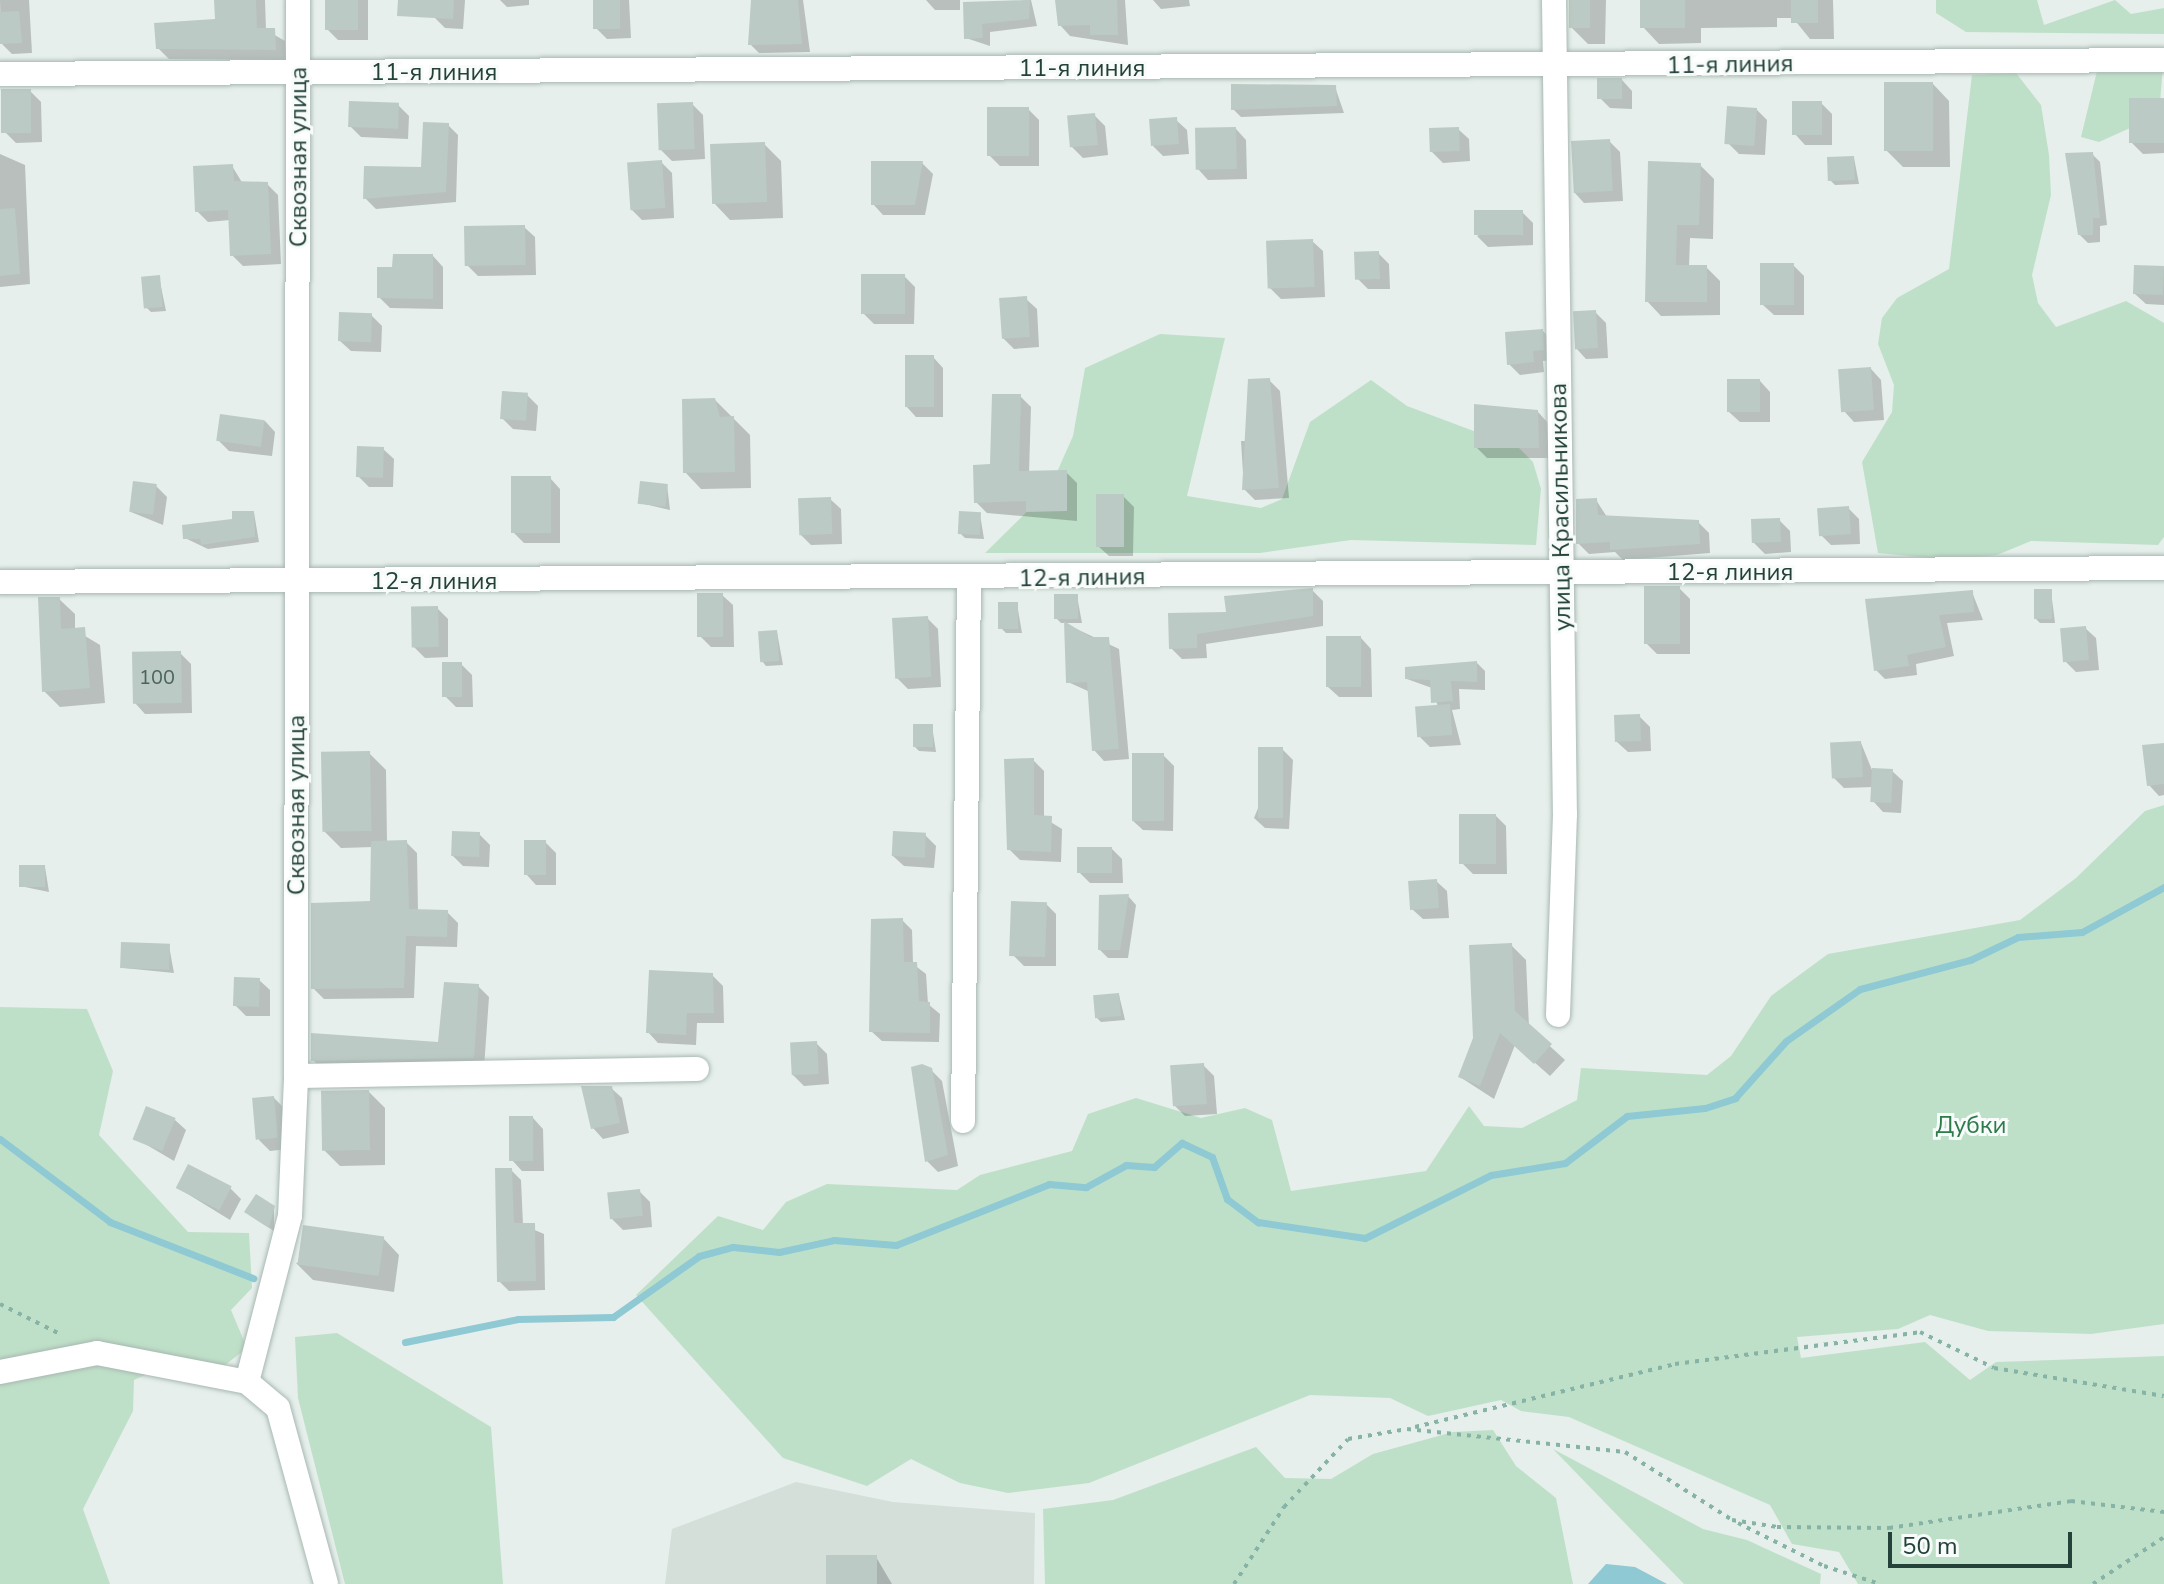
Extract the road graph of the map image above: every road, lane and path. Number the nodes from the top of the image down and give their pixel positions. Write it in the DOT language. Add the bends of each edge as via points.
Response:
graph roads {
  1 [pos="298,0"];
  2 [pos="1554,0"];
  3 [pos="2164,60"];
  4 [pos="1555,67"];
  5 [pos="0,74"];
  6 [pos="299,74"];
  7 [pos="2164,568"];
  8 [pos="1562,573"];
  9 [pos="969,579"];
  10 [pos="0,582"];
  11 [pos="298,583"];
  12 [pos="1558,1015"];
  13 [pos="697,1069"];
  14 [pos="296,1076"];
  15 [pos="963,1121"];
  16 [pos="0,1304"];
  17 [pos="97,1353"];
  18 [pos="0,1372"];
  19 [pos="247,1382"];
  20 [pos="2164,1396"];
  21 [pos="1407,1429"];
  22 [pos="2164,1512"];
  23 [pos="1732,1520"];
  24 [pos="2164,1537"];
  25 [pos="326,1584"];
  26 [pos="1234,1584"];
  27 [pos="1880,1584"];
  28 [pos="2093,1584"];
  1 -- 6 [label="street, Сквозная улица"];
  2 -- 4 [label="street, улица Красильникова"];
  3 -- 4 [label="street, 11-я линия"];
  4 -- 6 [label="street, 11-я линия"];
  4 -- 8 [label="street, улица Красильникова"];
  5 -- 6 [label="street, 11-я линия"];
  6 -- 11 [label="street, Сквозная улица"];
  7 -- 8 [label="street, 12-я линия"];
  8 -- 9 [label="street, 12-я линия"];
  8 -- 12 [label="street, улица Красильникова"];
  9 -- 11 [label="street, 12-я линия"];
  9 -- 15 [label="street"];
  10 -- 11 [label="street, 12-я линия"];
  11 -- 14 [label="street, Сквозная улица"];
  13 -- 14 [label="street"];
  14 -- 19 [label="street, Сквозная улица" via="290,1216"];
  16 -- 17 [label="path"];
  17 -- 18 [label="street"];
  17 -- 19 [label="street"];
  19 -- 25 [label="street" via="278,1408"];
  20 -- 21 [label="path" via="1994,1368 1920,1332 1675,1364"];
  21 -- 23 [label="path" via="1625,1452"];
  21 -- 26 [label="path" via="1348,1439 1284,1507"];
  22 -- 23 [label="path" via="2071,1501 1889,1528"];
  23 -- 27 [label="path" via="1824,1566"];
  24 -- 28 [label="path"];
}
